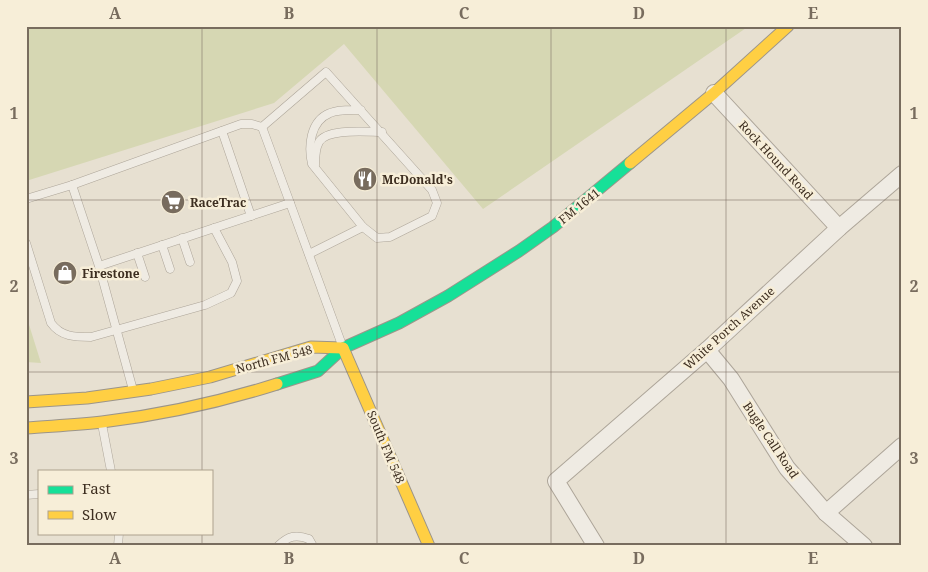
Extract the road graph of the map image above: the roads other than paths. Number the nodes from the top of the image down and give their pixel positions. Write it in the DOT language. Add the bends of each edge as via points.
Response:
graph roads {
  1 [pos="788,26"];
  2 [pos="714,93"];
  3 [pos="361,110"];
  4 [pos="262,127"];
  5 [pos="222,131"];
  6 [pos="382,132"];
  7 [pos="315,167"];
  8 [pos="902,174"];
  9 [pos="72,185"];
  10 [pos="26,199"];
  11 [pos="290,203"];
  12 [pos="251,216"];
  13 [pos="363,227"];
  14 [pos="214,228"];
  15 [pos="839,228"];
  16 [pos="182,238"];
  17 [pos="26,242"];
  18 [pos="162,245"];
  19 [pos="137,253"];
  20 [pos="309,254"];
  21 [pos="190,262"];
  22 [pos="99,266"];
  23 [pos="170,269"];
  24 [pos="145,278"];
  25 [pos="117,330"];
  26 [pos="343,348"];
  27 [pos="707,350"];
  28 [pos="134,392"];
  29 [pos="26,402"];
  30 [pos="102,422"];
  31 [pos="26,428"];
  32 [pos="902,446"];
  33 [pos="111,470"];
  34 [pos="826,513"];
  35 [pos="278,546"];
  36 [pos="313,546"];
  37 [pos="429,546"];
  38 [pos="596,546"];
  39 [pos="864,546"];
  1 -- 2 [label="main road, FM 1641 / FM 1641"];
  2 -- 15 [label="street, Rock Hound Road"];
  2 -- 26 [label="main road, FM 1641 / FM 1641" via="520,251 417,313"];
  3 -- 4 [label="lane" via="326,72"];
  3 -- 6 [label="lane"];
  3 -- 7 [label="lane" via="342,110 321,118 310,139 309,152"];
  4 -- 5 [label="lane" via="241,124"];
  4 -- 11 [label="lane"];
  5 -- 9 [label="lane"];
  5 -- 12 [label="lane"];
  6 -- 7 [label="lane" via="325,135 315,152"];
  6 -- 13 [label="lane" via="432,190 437,203 432,216 390,237 377,238"];
  7 -- 13 [label="lane"];
  8 -- 15 [label="street, White Porch Avenue"];
  9 -- 10 [label="lane"];
  9 -- 22 [label="lane"];
  11 -- 12 [label="lane"];
  11 -- 20 [label="lane"];
  12 -- 14 [label="lane"];
  13 -- 20 [label="lane"];
  14 -- 16 [label="lane"];
  14 -- 25 [label="lane" via="232,262 237,281 231,293"];
  15 -- 27 [label="street, White Porch Avenue"];
  16 -- 18 [label="lane"];
  16 -- 21 [label="lane"];
  17 -- 25 [label="lane" via="51,324 56,330 72,337 91,337"];
  18 -- 19 [label="lane"];
  18 -- 23 [label="lane"];
  19 -- 22 [label="lane"];
  19 -- 24 [label="lane"];
  20 -- 26 [label="lane"];
  22 -- 25 [label="lane"];
  25 -- 28 [label="lane"];
  26 -- 28 [label="main road, North FM 548" via="311,348 210,377"];
  26 -- 30 [label="main road, North FM 548" via="318,371 239,396"];
  26 -- 37 [label="main road, South FM 548"];
  27 -- 34 [label="street, Bugle Call Road" via="731,379 787,468"];
  27 -- 38 [label="street, White Porch Avenue" via="556,481"];
  28 -- 29 [label="main road, North FM 548"];
  30 -- 31 [label="main road, North FM 548"];
  30 -- 33 [label="lane"];
  32 -- 34 [label="street"];
  34 -- 39 [label="street, Bugle Call Road"];
  35 -- 36 [label="lane" via="286,538 299,535 309,539"];
}
